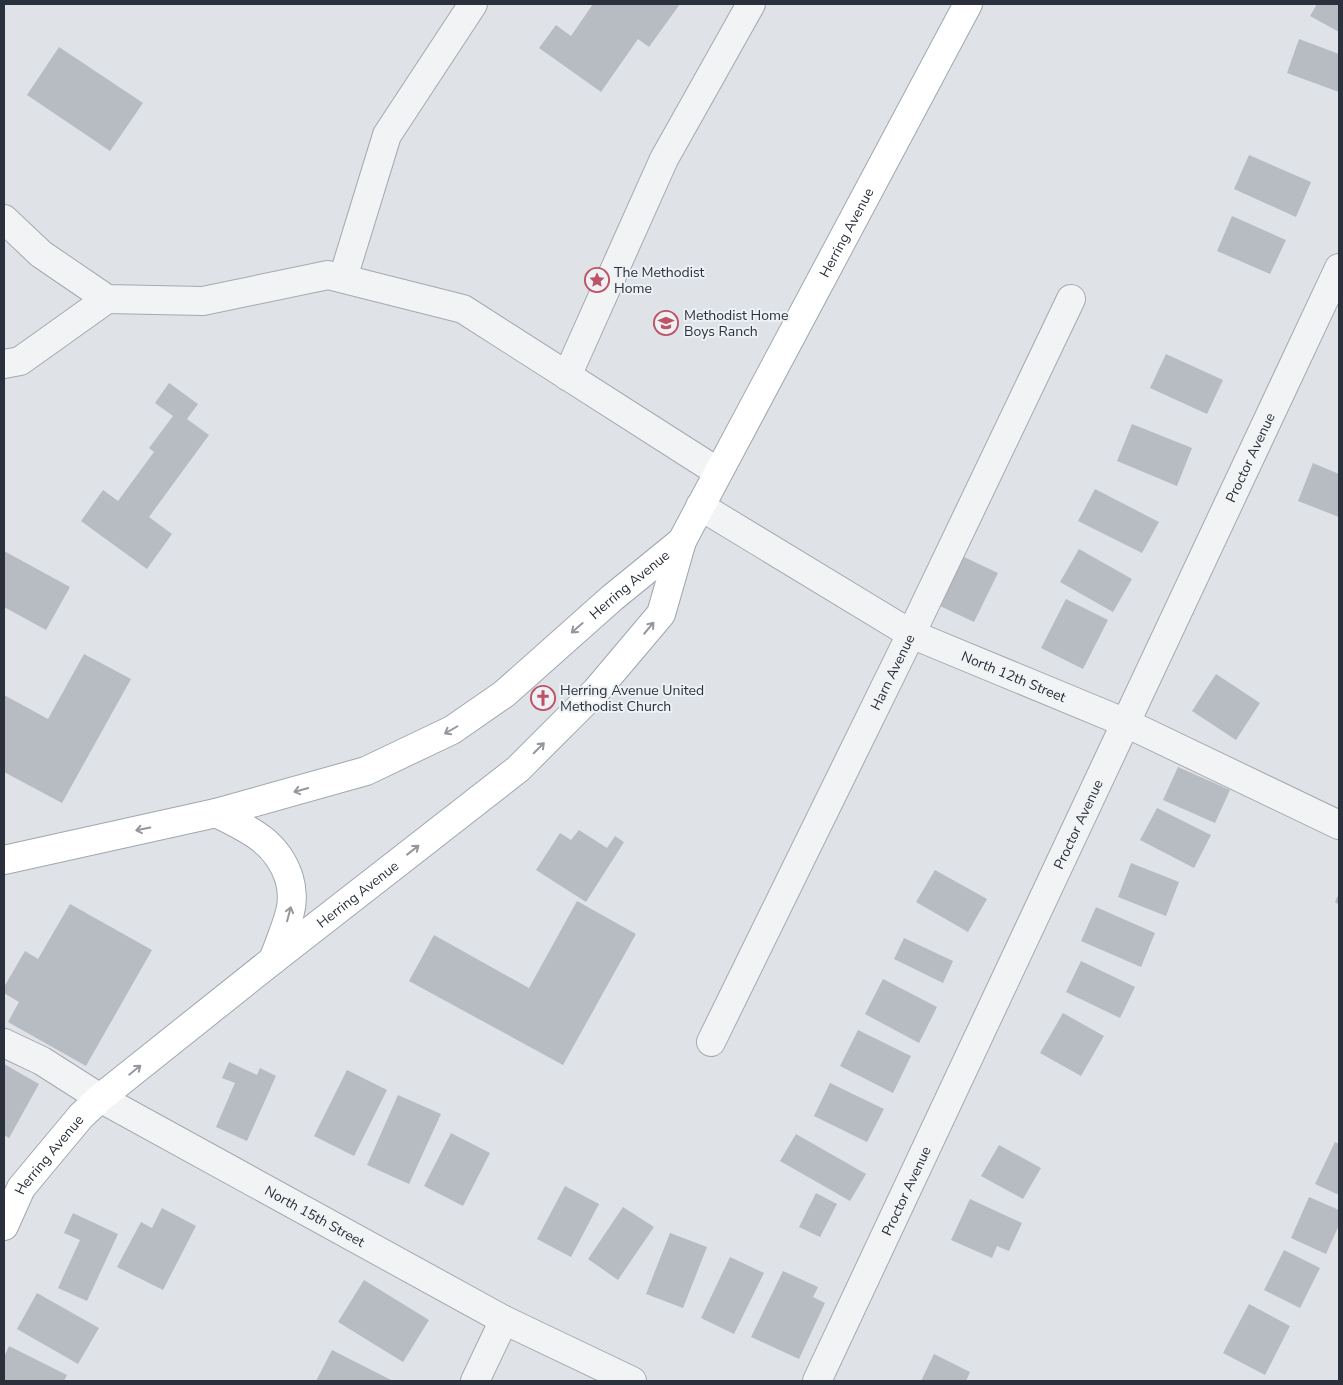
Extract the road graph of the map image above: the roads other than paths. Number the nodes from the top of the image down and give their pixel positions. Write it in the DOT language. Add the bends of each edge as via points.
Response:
graph roads {
  1 [pos="473,4"];
  2 [pos="751,4"];
  3 [pos="968,4"];
  4 [pos="4,218"];
  5 [pos="1339,268"];
  6 [pos="344,278"];
  7 [pos="106,299"];
  8 [pos="1071,299"];
  9 [pos="4,364"];
  10 [pos="567,376"];
  11 [pos="718,472"];
  12 [pos="700,506"];
  13 [pos="682,541"];
  14 [pos="911,634"];
  15 [pos="1126,724"];
  16 [pos="216,814"];
  17 [pos="1339,825"];
  18 [pos="4,860"];
  19 [pos="273,960"];
  20 [pos="711,1042"];
  21 [pos="4,1043"];
  22 [pos="100,1098"];
  23 [pos="4,1226"];
  24 [pos="504,1320"];
  25 [pos="475,1381"];
  26 [pos="632,1381"];
  27 [pos="817,1381"];
  1 -- 6 [label="street" via="387,135"];
  2 -- 10 [label="street" via="664,159"];
  3 -- 11 [label="main road, Herring Avenue"];
  4 -- 7 [label="street" via="41,254"];
  5 -- 15 [label="street, Proctor Avenue"];
  6 -- 7 [label="street" via="328,275 203,301"];
  6 -- 10 [label="street" via="463,309"];
  7 -- 9 [label="street" via="20,361"];
  8 -- 14 [label="street, Harn Avenue"];
  10 -- 11 [label="street"];
  11 -- 12 [label="main road, Herring Avenue"];
  12 -- 13 [label="main road, Herring Avenue"];
  12 -- 14 [label="street, North 12th Street"];
  13 -- 16 [label="main road, Herring Avenue, one-way" via="504,694 452,730 366,771"];
  19 -- 13 [label="main road, Herring Avenue, one-way" via="518,769 596,691 661,614"];
  14 -- 15 [label="street, North 12th Street"];
  14 -- 20 [label="street, Harn Avenue"];
  15 -- 17 [label="street, North 12th Street"];
  15 -- 27 [label="street, Proctor Avenue"];
  16 -- 18 [label="main road, Herring Avenue, one-way"];
  19 -- 16 [label="main road, one-way" via="291,910 292,887 286,869 265,840"];
  22 -- 19 [label="main road, Herring Avenue, one-way"];
  21 -- 22 [label="street, North 15th Street" via="42,1061"];
  22 -- 23 [label="main road, Herring Avenue" via="21,1188"];
  22 -- 24 [label="street, North 15th Street"];
  24 -- 25 [label="street"];
  24 -- 26 [label="street, North 15th Street"];
}
